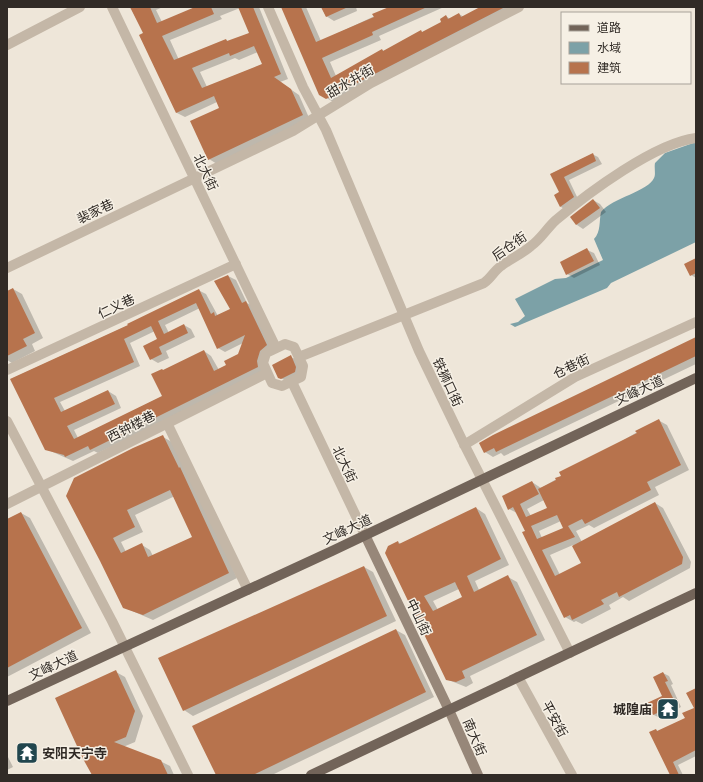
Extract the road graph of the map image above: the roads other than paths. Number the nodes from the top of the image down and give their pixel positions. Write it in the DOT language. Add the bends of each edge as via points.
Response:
graph roads {
  1 [pos="80,7"];
  2 [pos="112,7"];
  3 [pos="268,7"];
  4 [pos="519,7"];
  5 [pos="7,45"];
  6 [pos="319,115"];
  7 [pos="696,138"];
  8 [pos="194,177"];
  9 [pos="236,264"];
  10 [pos="7,268"];
  11 [pos="404,316"];
  12 [pos="696,322"];
  13 [pos="276,348"];
  14 [pos="299,358"];
  15 [pos="7,370"];
  16 [pos="267,373"];
  17 [pos="696,378"];
  18 [pos="292,382"];
  19 [pos="7,421"];
  20 [pos="167,423"];
  21 [pos="464,445"];
  22 [pos="482,480"];
  23 [pos="41,486"];
  24 [pos="7,504"];
  25 [pos="365,535"];
  26 [pos="248,590"];
  27 [pos="696,593"];
  28 [pos="124,647"];
  29 [pos="570,653"];
  30 [pos="518,677"];
  31 [pos="7,701"];
  32 [pos="449,710"];
  33 [pos="569,774"];
  34 [pos="188,775"];
  35 [pos="311,775"];
  36 [pos="478,775"];
  1 -- 5 [label="street"];
  2 -- 8 [label="street, 北大街"];
  3 -- 6 [label="street, 铁狮口街" via="303,87"];
  4 -- 6 [label="street, 甜水井街" via="371,83"];
  6 -- 8 [label="street, 甜水井街" via="293,131"];
  6 -- 11 [label="street, 铁狮口街"];
  7 -- 11 [label="street, 后仓街" via="674,143 623,171 565,213 538,241 499,267 490,280"];
  8 -- 9 [label="street, 北大街"];
  8 -- 10 [label="street, 裴家巷"];
  9 -- 13 [label="street, 北大街"];
  9 -- 15 [label="street, 仁义巷"];
  11 -- 14 [label="street, 后仓街"];
  11 -- 21 [label="street, 铁狮口街"];
  12 -- 21 [label="street, 仓巷街" via="575,377"];
  13 -- 14 [label="street" via="285,344 294,347"];
  13 -- 16 [label="street" via="266,353 263,363"];
  14 -- 18 [label="street" via="303,366 301,377"];
  16 -- 18 [label="street" via="272,383 282,386"];
  16 -- 20 [label="street, 西钟楼巷"];
  17 -- 22 [label="main road, 文峰大道"];
  18 -- 25 [label="street, 北大街"];
  19 -- 23 [label="street"];
  20 -- 23 [label="street, 西钟楼巷"];
  20 -- 26 [label="street"];
  21 -- 22 [label="street, 铁狮口街"];
  22 -- 25 [label="main road, 文峰大道"];
  22 -- 29 [label="street, 铁狮口街"];
  23 -- 24 [label="street, 西钟楼巷"];
  23 -- 28 [label="street"];
  25 -- 26 [label="main road, 文峰大道"];
  25 -- 32 [label="street, 中山街"];
  26 -- 28 [label="main road, 文峰大道"];
  27 -- 29 [label="main road"];
  28 -- 31 [label="main road, 文峰大道"];
  28 -- 34 [label="street"];
  29 -- 30 [label="main road"];
  30 -- 32 [label="main road"];
  30 -- 33 [label="street, 平安街"];
  32 -- 35 [label="main road"];
  32 -- 36 [label="street, 南大街"];
}
